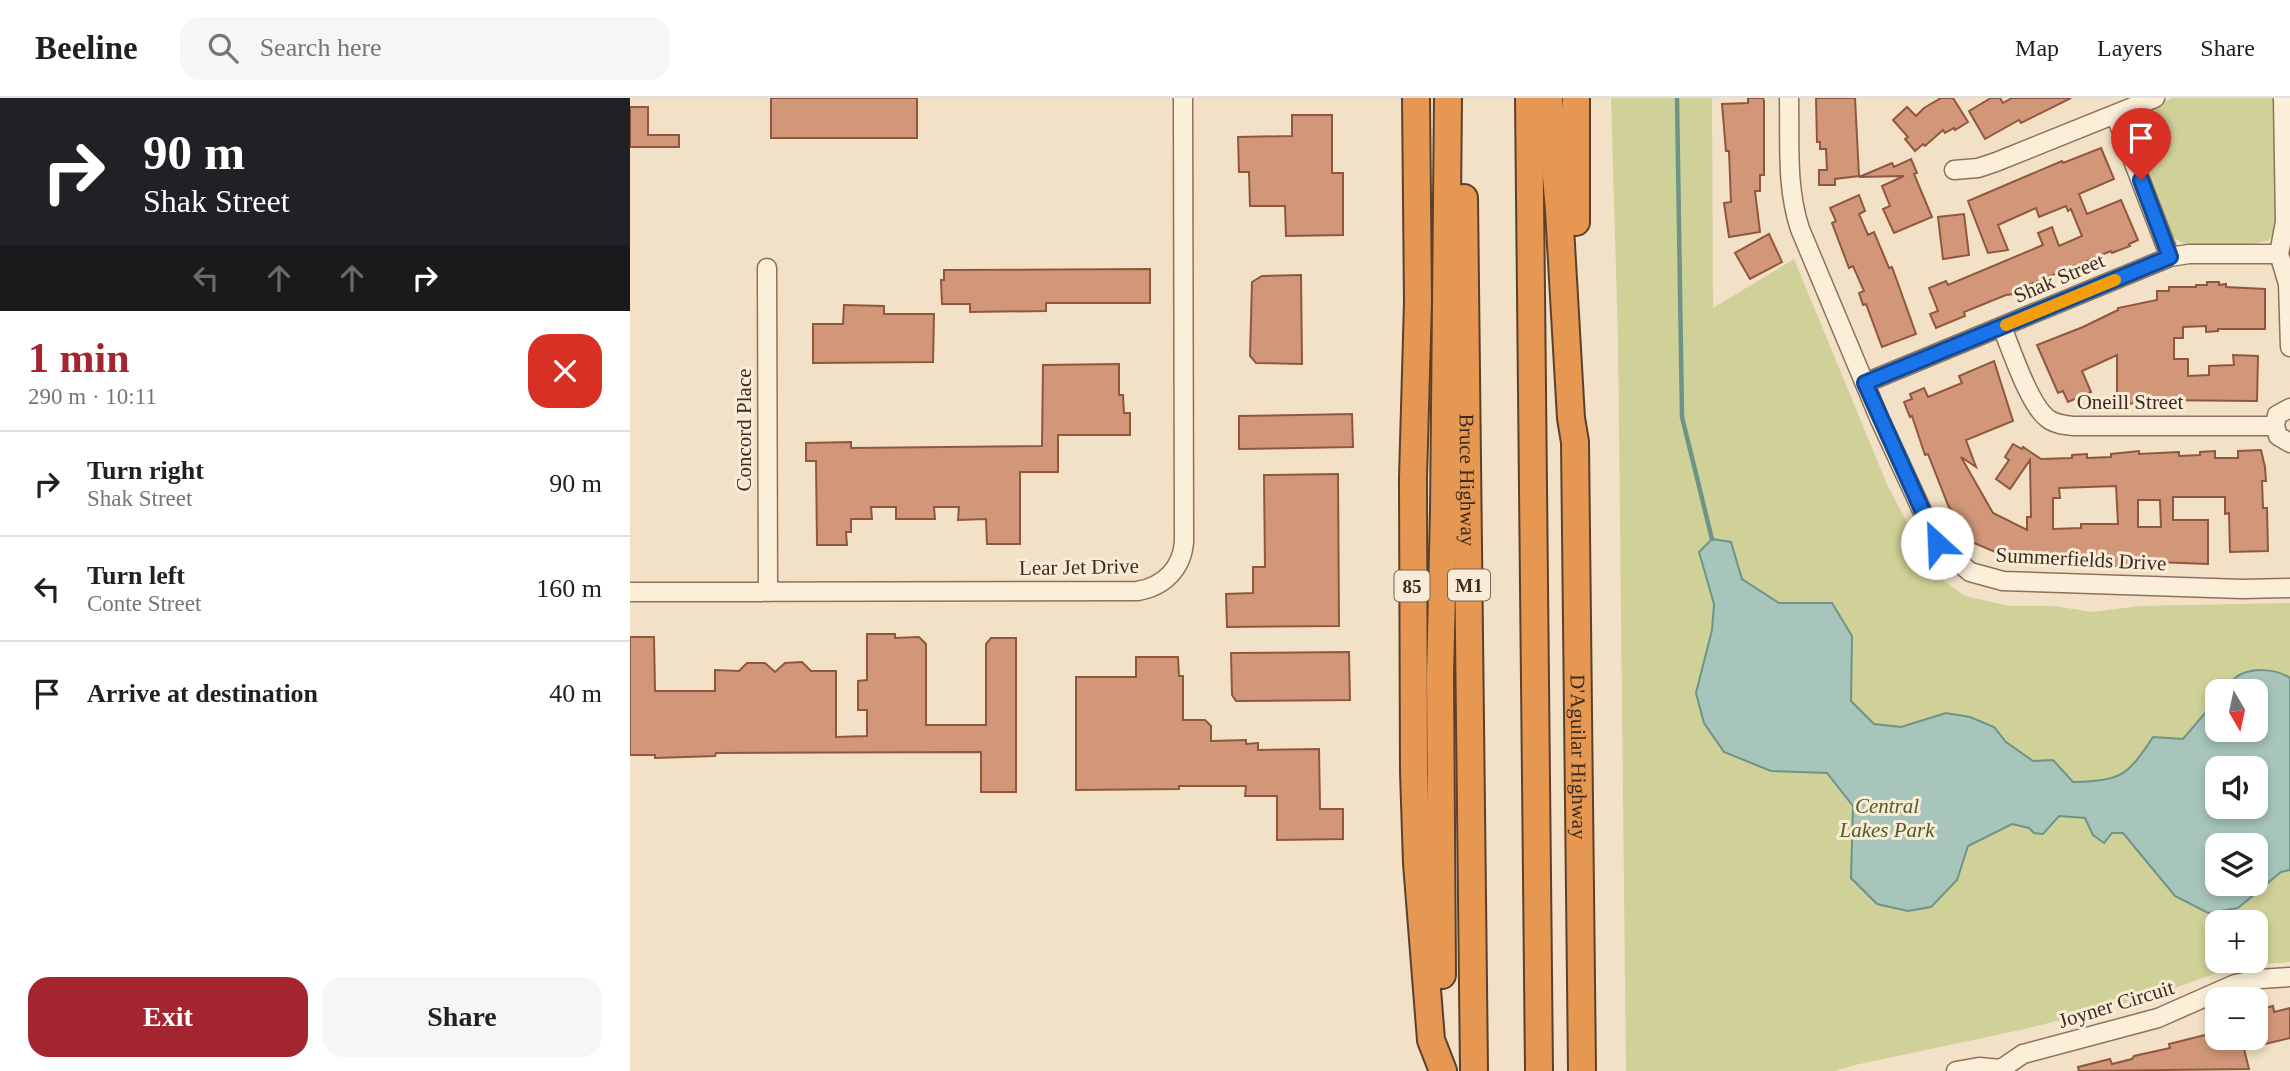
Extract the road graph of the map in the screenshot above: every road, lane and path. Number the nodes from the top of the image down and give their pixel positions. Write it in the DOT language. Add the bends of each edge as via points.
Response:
graph roads {
  1 [pos="1183,98"];
  2 [pos="1416,98"];
  3 [pos="1448,98"];
  4 [pos="1463,98"];
  5 [pos="1529,98"];
  6 [pos="1549,98"];
  7 [pos="1576,98"];
  8 [pos="1789,98"];
  9 [pos="2155,98"];
  10 [pos="2283,98"];
  11 [pos="2115,114"];
  12 [pos="1954,170"];
  13 [pos="2279,254"];
  14 [pos="2170,257"];
  15 [pos="767,268"];
  16 [pos="2002,327"];
  17 [pos="2290,347"];
  18 [pos="1865,383"];
  19 [pos="2290,408"];
  20 [pos="2275,426"];
  21 [pos="1575,442"];
  22 [pos="2290,443"];
  23 [pos="2290,588"];
  24 [pos="630,592"];
  25 [pos="768,592"];
  26 [pos="2290,977"];
  27 [pos="2001,1070"];
  28 [pos="1443,1071"];
  29 [pos="1474,1071"];
  30 [pos="1539,1071"];
  31 [pos="1582,1071"];
  32 [pos="1956,1071"];
  1 -- 25 [label="street, Lear Jet Drive" via="1184,542 1171,575 1154,587 1138,590"];
  2 -- 28 [label="highway, 85" via="1414,772 1432,1040"];
  3 -- 28 [label="highway" via="1440,675"];
  4 -- 29 [label="highway, Bruce Highway / M1"];
  5 -- 30 [label="highway"];
  6 -- 21 [label="highway"];
  7 -- 21 [label="highway" via="1579,418"];
  8 -- 18 [label="street, Summerfields Drive" via="1793,208"];
  9 -- 11 [label="street"];
  10 -- 13 [label="street" via="2285,222"];
  11 -- 12 [label="street" via="1979,168"];
  11 -- 14 [label="street"];
  13 -- 14 [label="street, Shak Street"];
  13 -- 17 [label="street" via="2288,284"];
  14 -- 16 [label="street, Shak Street"];
  15 -- 25 [label="street, Concord Place"];
  16 -- 18 [label="street, Shak Street"];
  16 -- 20 [label="street, Oneill Street" via="2034,401 2057,424"];
  18 -- 23 [label="street, Summerfields Drive" via="1937,543 1970,572 2003,581"];
  19 -- 20 [label="street" via="2277,415"];
  20 -- 22 [label="street" via="2278,436"];
  21 -- 31 [label="highway, D'Aguilar Highway"];
  24 -- 25 [label="street, Lear Jet Drive"];
  26 -- 27 [label="street, Joyner Circuit" via="2235,984 2158,1018 2017,1056"];
  27 -- 32 [label="street, Joyner Circuit"];
}
